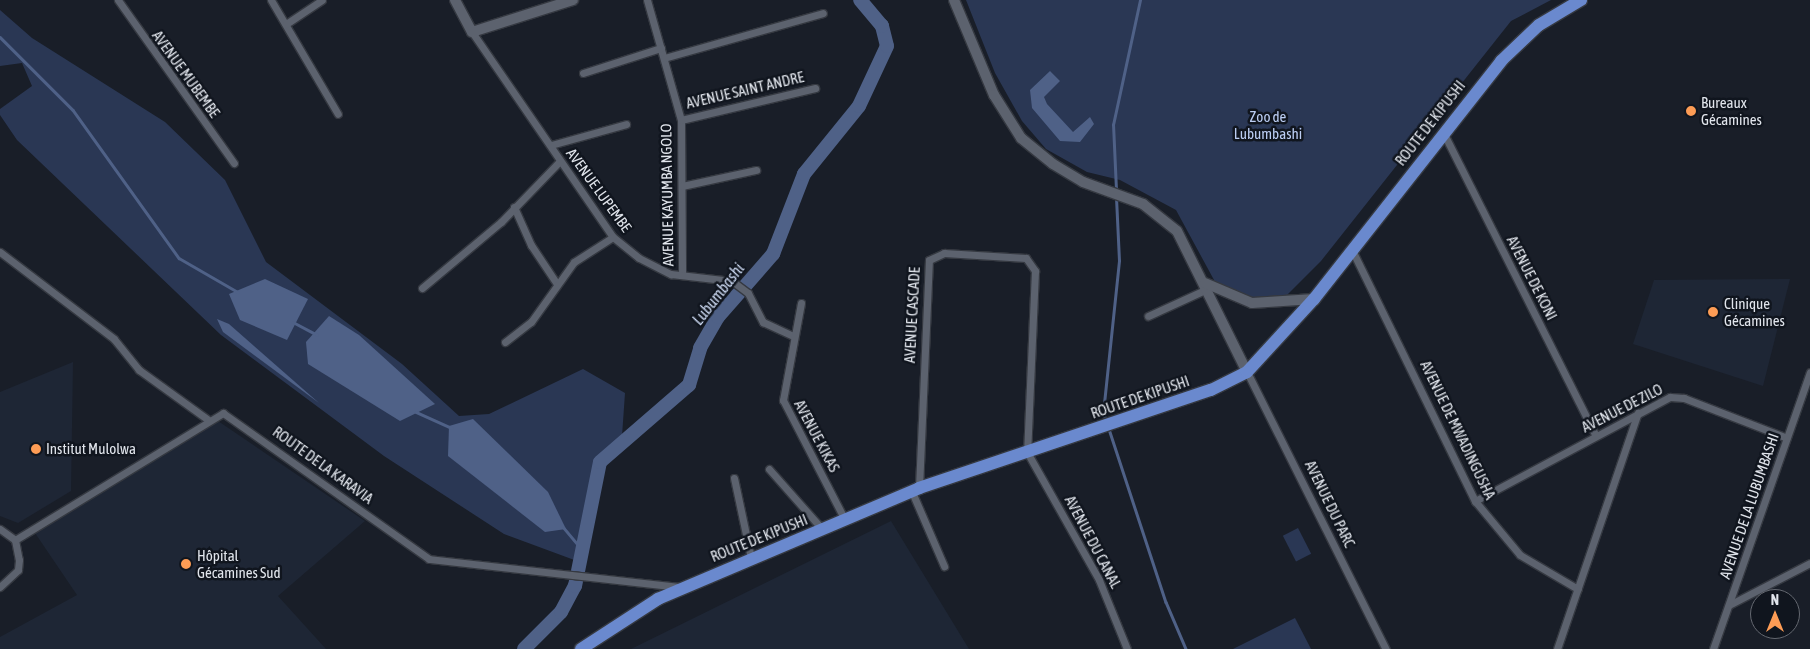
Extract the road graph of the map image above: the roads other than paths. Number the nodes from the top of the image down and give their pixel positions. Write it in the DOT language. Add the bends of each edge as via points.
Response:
graph roads {
  1 [pos="118,0"];
  2 [pos="271,0"];
  3 [pos="322,0"];
  4 [pos="455,0"];
  5 [pos="647,0"];
  6 [pos="954,0"];
  7 [pos="1582,0"];
  8 [pos="569,1"];
  9 [pos="824,13"];
  10 [pos="286,24"];
  11 [pos="472,32"];
  12 [pos="661,48"];
  13 [pos="664,58"];
  14 [pos="583,73"];
  15 [pos="815,88"];
  16 [pos="338,114"];
  17 [pos="681,120"];
  18 [pos="626,124"];
  19 [pos="1443,132"];
  20 [pos="551,144"];
  21 [pos="560,162"];
  22 [pos="234,163"];
  23 [pos="756,170"];
  24 [pos="682,186"];
  25 [pos="514,208"];
  26 [pos="614,237"];
  27 [pos="1352,250"];
  28 [pos="0,252"];
  29 [pos="682,275"];
  30 [pos="557,284"];
  31 [pos="1206,286"];
  32 [pos="422,288"];
  33 [pos="1314,299"];
  34 [pos="800,303"];
  35 [pos="1148,316"];
  36 [pos="793,336"];
  37 [pos="505,342"];
  38 [pos="1247,372"];
  39 [pos="1810,372"];
  40 [pos="1638,413"];
  41 [pos="206,419"];
  42 [pos="1596,436"];
  43 [pos="1787,438"];
  44 [pos="1027,452"];
  45 [pos="768,469"];
  46 [pos="734,478"];
  47 [pos="915,490"];
  48 [pos="1475,501"];
  49 [pos="845,520"];
  50 [pos="0,529"];
  51 [pos="823,530"];
  52 [pos="15,540"];
  53 [pos="751,558"];
  54 [pos="1810,563"];
  55 [pos="944,566"];
  56 [pos="0,587"];
  57 [pos="683,588"];
  58 [pos="1578,589"];
  59 [pos="1729,604"];
  60 [pos="581,649"];
  61 [pos="1127,649"];
  62 [pos="1386,649"];
  63 [pos="1557,649"];
  64 [pos="1713,649"];
  1 -- 22 [label="street, AVENUE MUBEMBE"];
  2 -- 10 [label="street"];
  3 -- 10 [label="street"];
  4 -- 11 [label="street"];
  5 -- 12 [label="street, AVENUE KAYUMBA NGOLO"];
  6 -- 31 [label="street" via="994,95 1021,138 1053,164 1124,196 1171,224"];
  7 -- 19 [label="highway, ROUTE DE KIPUSHI" via="1551,17 1519,42"];
  8 -- 11 [label="street"];
  9 -- 13 [label="street"];
  10 -- 16 [label="street"];
  11 -- 20 [label="street, AVENUE LUPEMBE"];
  12 -- 13 [label="street, AVENUE KAYUMBA NGOLO"];
  12 -- 14 [label="street"];
  13 -- 17 [label="street, AVENUE KAYUMBA NGOLO"];
  15 -- 17 [label="street, AVENUE SAINT ANDRE"];
  17 -- 24 [label="street, AVENUE KAYUMBA NGOLO"];
  18 -- 20 [label="street"];
  19 -- 27 [label="highway, ROUTE DE KIPUSHI"];
  19 -- 42 [label="street, AVENUE DE KONI"];
  20 -- 21 [label="street, AVENUE LUPEMBE"];
  21 -- 25 [label="street"];
  21 -- 26 [label="street, AVENUE LUPEMBE"];
  23 -- 24 [label="street"];
  24 -- 29 [label="street, AVENUE KAYUMBA NGOLO"];
  25 -- 30 [label="street" via="530,245"];
  25 -- 32 [label="street"];
  26 -- 29 [label="street, AVENUE LUPEMBE" via="639,258"];
  26 -- 30 [label="street" via="579,257"];
  27 -- 33 [label="highway, ROUTE DE KIPUSHI"];
  27 -- 48 [label="street, AVENUE DE MWADINGUSHA"];
  28 -- 41 [label="street" via="114,339 138,370"];
  29 -- 36 [label="street, AVENUE LUPEMBE" via="720,276 736,283 748,293 763,322"];
  30 -- 37 [label="street" via="530,322"];
  31 -- 33 [label="street" via="1252,302"];
  31 -- 35 [label="street"];
  31 -- 38 [label="street"];
  33 -- 38 [label="highway, ROUTE DE KIPUSHI"];
  34 -- 36 [label="street, AVENUE KIKAS"];
  36 -- 49 [label="street, AVENUE KIKAS" via="784,404"];
  38 -- 44 [label="highway, ROUTE DE KIPUSHI" via="1211,390"];
  38 -- 62 [label="street, AVENUE DU PARC"];
  39 -- 43 [label="street, AVENUE DE LA LUBUMBASHI"];
  40 -- 42 [label="street, AVENUE DE ZILO"];
  40 -- 43 [label="street, AVENUE DE ZILO" via="1677,397"];
  40 -- 58 [label="street"];
  41 -- 52 [label="street"];
  41 -- 57 [label="street, ROUTE DE LA KARAVIA" via="216,414 230,416 429,558"];
  42 -- 48 [label="street, AVENUE DE ZILO"];
  43 -- 59 [label="street, AVENUE DE LA LUBUMBASHI"];
  44 -- 47 [label="highway, ROUTE DE KIPUSHI"];
  44 -- 47 [label="street, AVENUE CASCADE" via="1034,265 1021,256 939,253 927,264"];
  44 -- 61 [label="street, AVENUE DU CANAL" via="1099,580"];
  45 -- 51 [label="street"];
  46 -- 53 [label="street"];
  47 -- 49 [label="highway, ROUTE DE KIPUSHI"];
  47 -- 55 [label="street"];
  48 -- 58 [label="street, AVENUE DE MWADINGUSHA" via="1520,554"];
  49 -- 51 [label="highway, ROUTE DE KIPUSHI"];
  50 -- 52 [label="street"];
  51 -- 53 [label="highway, ROUTE DE KIPUSHI"];
  52 -- 56 [label="street" via="18,570"];
  53 -- 57 [label="highway, ROUTE DE KIPUSHI"];
  54 -- 59 [label="street"];
  57 -- 60 [label="highway, ROUTE DE KIPUSHI" via="625,616"];
  58 -- 63 [label="street"];
  59 -- 64 [label="street, AVENUE DE LA LUBUMBASHI"];
}
